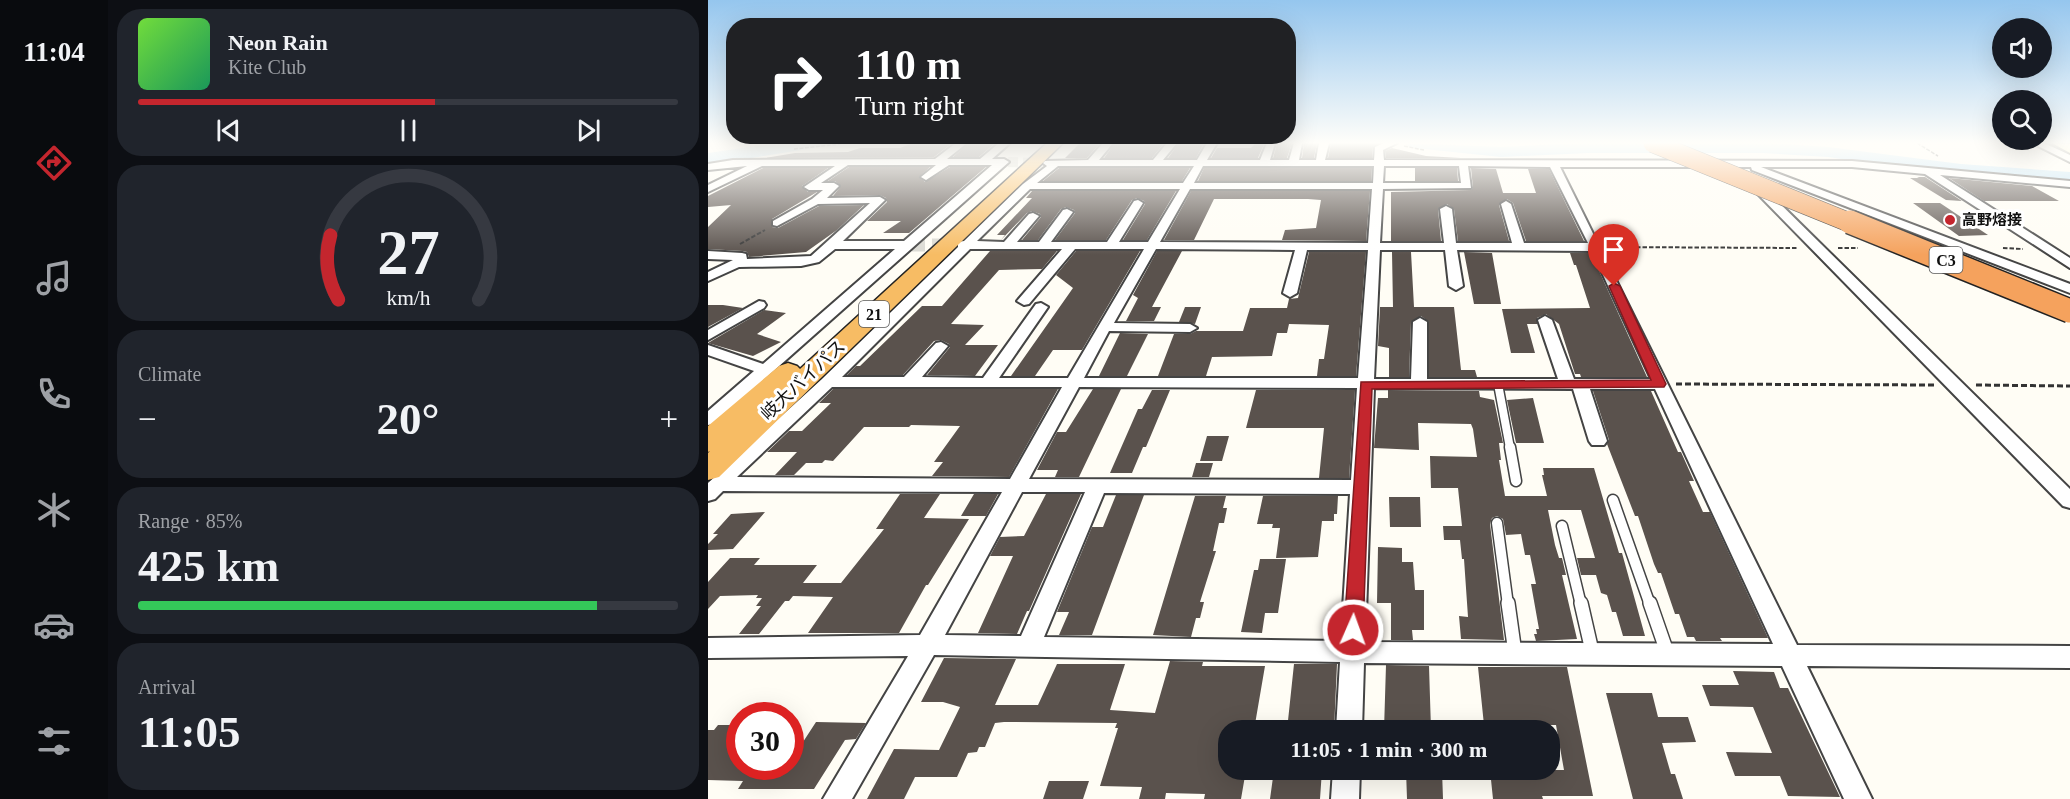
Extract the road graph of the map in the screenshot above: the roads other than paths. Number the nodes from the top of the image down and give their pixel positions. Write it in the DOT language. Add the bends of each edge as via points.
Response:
graph roads {
  1 [pos="726,180"];
  2 [pos="819,180"];
  3 [pos="1001,180"];
  4 [pos="1007,180"];
  5 [pos="1010,180"];
  6 [pos="1028,180"];
  7 [pos="1191,180"];
  8 [pos="1378,180"];
  9 [pos="1466,180"];
  10 [pos="1562,180"];
  11 [pos="1727,180"];
  12 [pos="1742,180"];
  13 [pos="1748,180"];
  14 [pos="1753,180"];
  15 [pos="1781,180"];
  16 [pos="1942,180"];
  17 [pos="2026,180"];
  18 [pos="2070,184"];
  19 [pos="1027,186"];
  20 [pos="1188,186"];
  21 [pos="1377,187"];
  22 [pos="708,189"];
  23 [pos="1766,196"];
  24 [pos="816,201"];
  25 [pos="1138,203"];
  26 [pos="1506,204"];
  27 [pos="1446,209"];
  28 [pos="1823,210"];
  29 [pos="1067,212"];
  30 [pos="1033,216"];
  31 [pos="777,223"];
  32 [pos="832,245"];
  33 [pos="909,245"];
  34 [pos="965,245"];
  35 [pos="1006,245"];
  36 [pos="1042,245"];
  37 [pos="1071,246"];
  38 [pos="1110,246"];
  39 [pos="1150,246"];
  40 [pos="1302,246"];
  41 [pos="1372,246"];
  42 [pos="1519,246"];
  43 [pos="1451,247"];
  44 [pos="1596,247"];
  45 [pos="714,255"];
  46 [pos="737,263"];
  47 [pos="2070,264"];
  48 [pos="708,278"];
  49 [pos="1456,286"];
  50 [pos="2070,289"];
  51 [pos="1290,293"];
  52 [pos="1024,301"];
  53 [pos="759,305"];
  54 [pos="1041,307"];
  55 [pos="2070,311"];
  56 [pos="1545,320"];
  57 [pos="2070,321"];
  58 [pos="1420,322"];
  59 [pos="1104,327"];
  60 [pos="1190,328"];
  61 [pos="708,336"];
  62 [pos="941,346"];
  63 [pos="711,353"];
  64 [pos="765,370"];
  65 [pos="828,382"];
  66 [pos="908,383"];
  67 [pos="987,383"];
  68 [pos="1072,384"];
  69 [pos="1419,384"];
  70 [pos="1498,384"];
  71 [pos="1574,384"];
  72 [pos="1660,384"];
  73 [pos="1366,385"];
  74 [pos="708,420"];
  75 [pos="1598,441"];
  76 [pos="708,442"];
  77 [pos="1516,481"];
  78 [pos="711,483"];
  79 [pos="1016,484"];
  80 [pos="1098,485"];
  81 [pos="1359,487"];
  82 [pos="1613,500"];
  83 [pos="2070,501"];
  84 [pos="1497,523"];
  85 [pos="1562,526"];
  86 [pos="927,645"];
  87 [pos="1028,647"];
  88 [pos="708,648"];
  89 [pos="1353,651"];
  90 [pos="1515,652"];
  91 [pos="1592,653"];
  92 [pos="1667,654"];
  93 [pos="1791,655"];
  94 [pos="2070,657"];
  95 [pos="1349,720"];
  96 [pos="1346,780"];
  97 [pos="837,799"];
  98 [pos="1345,799"];
  99 [pos="1858,799"];
  1 -- 22 [label="street"];
  2 -- 24 [label="street" via="809,187 834,186"];
  3 -- 33 [label="street"];
  4 -- 76 [label="highway, 岐大バイパス / 21"];
  5 -- 78 [label="highway, 岐大バイパス / 21"];
  6 -- 19 [label="street"];
  7 -- 20 [label="street"];
  8 -- 21 [label="street"];
  9 -- 21 [label="street" via="1467,186"];
  10 -- 44 [label="street"];
  11 -- 23 [label="street"];
  12 -- 28 [label="highway, C3, bridge"];
  13 -- 28 [label="highway, C3, bridge"];
  14 -- 23 [label="street"];
  15 -- 50 [label="street"];
  16 -- 47 [label="street"];
  17 -- 18 [label="street"];
  19 -- 20 [label="street"];
  19 -- 34 [label="street"];
  20 -- 21 [label="street"];
  20 -- 39 [label="street"];
  21 -- 41 [label="street"];
  23 -- 57 [label="street"];
  23 -- 83 [label="street"];
  24 -- 31 [label="street"];
  24 -- 32 [label="street" via="880,200"];
  25 -- 38 [label="street"];
  26 -- 42 [label="street"];
  27 -- 43 [label="street"];
  28 -- 55 [label="highway, C3, bridge"];
  29 -- 36 [label="street"];
  30 -- 35 [label="street"];
  32 -- 33 [label="street"];
  32 -- 46 [label="street" via="815,259 801,262"];
  33 -- 64 [label="street"];
  34 -- 35 [label="street"];
  34 -- 65 [label="street"];
  35 -- 36 [label="street"];
  36 -- 37 [label="street"];
  37 -- 38 [label="street"];
  37 -- 52 [label="street"];
  38 -- 39 [label="street"];
  39 -- 40 [label="street"];
  39 -- 59 [label="street"];
  40 -- 41 [label="street"];
  40 -- 51 [label="street"];
  41 -- 43 [label="street"];
  41 -- 73 [label="street"];
  42 -- 43 [label="street"];
  42 -- 44 [label="street"];
  43 -- 49 [label="street"];
  44 -- 72 [label="street"];
  45 -- 46 [label="street" via="742,257"];
  46 -- 48 [label="street"];
  53 -- 61 [label="street"];
  54 -- 67 [label="street"];
  56 -- 71 [label="street"];
  58 -- 69 [label="street"];
  59 -- 60 [label="street"];
  59 -- 68 [label="street"];
  62 -- 66 [label="street"];
  63 -- 64 [label="street"];
  64 -- 74 [label="street"];
  65 -- 66 [label="street"];
  65 -- 78 [label="street"];
  66 -- 67 [label="street"];
  67 -- 68 [label="street"];
  68 -- 73 [label="street"];
  68 -- 79 [label="street"];
  69 -- 70 [label="street"];
  69 -- 73 [label="street"];
  70 -- 71 [label="street"];
  70 -- 77 [label="lane"];
  71 -- 72 [label="street"];
  71 -- 75 [label="street"];
  72 -- 93 [label="street"];
  73 -- 81 [label="street"];
  78 -- 79 [label="street"];
  79 -- 80 [label="street"];
  79 -- 86 [label="street"];
  80 -- 81 [label="street"];
  80 -- 87 [label="street"];
  81 -- 89 [label="street"];
  82 -- 92 [label="lane"];
  84 -- 90 [label="lane"];
  85 -- 91 [label="lane"];
  86 -- 87 [label="street"];
  86 -- 88 [label="street"];
  86 -- 97 [label="street"];
  87 -- 89 [label="street"];
  89 -- 90 [label="street"];
  89 -- 95 [label="street"];
  90 -- 91 [label="street"];
  91 -- 92 [label="street"];
  92 -- 93 [label="street"];
  93 -- 94 [label="street"];
  93 -- 99 [label="street"];
  96 -- 98 [label="street"];
}
